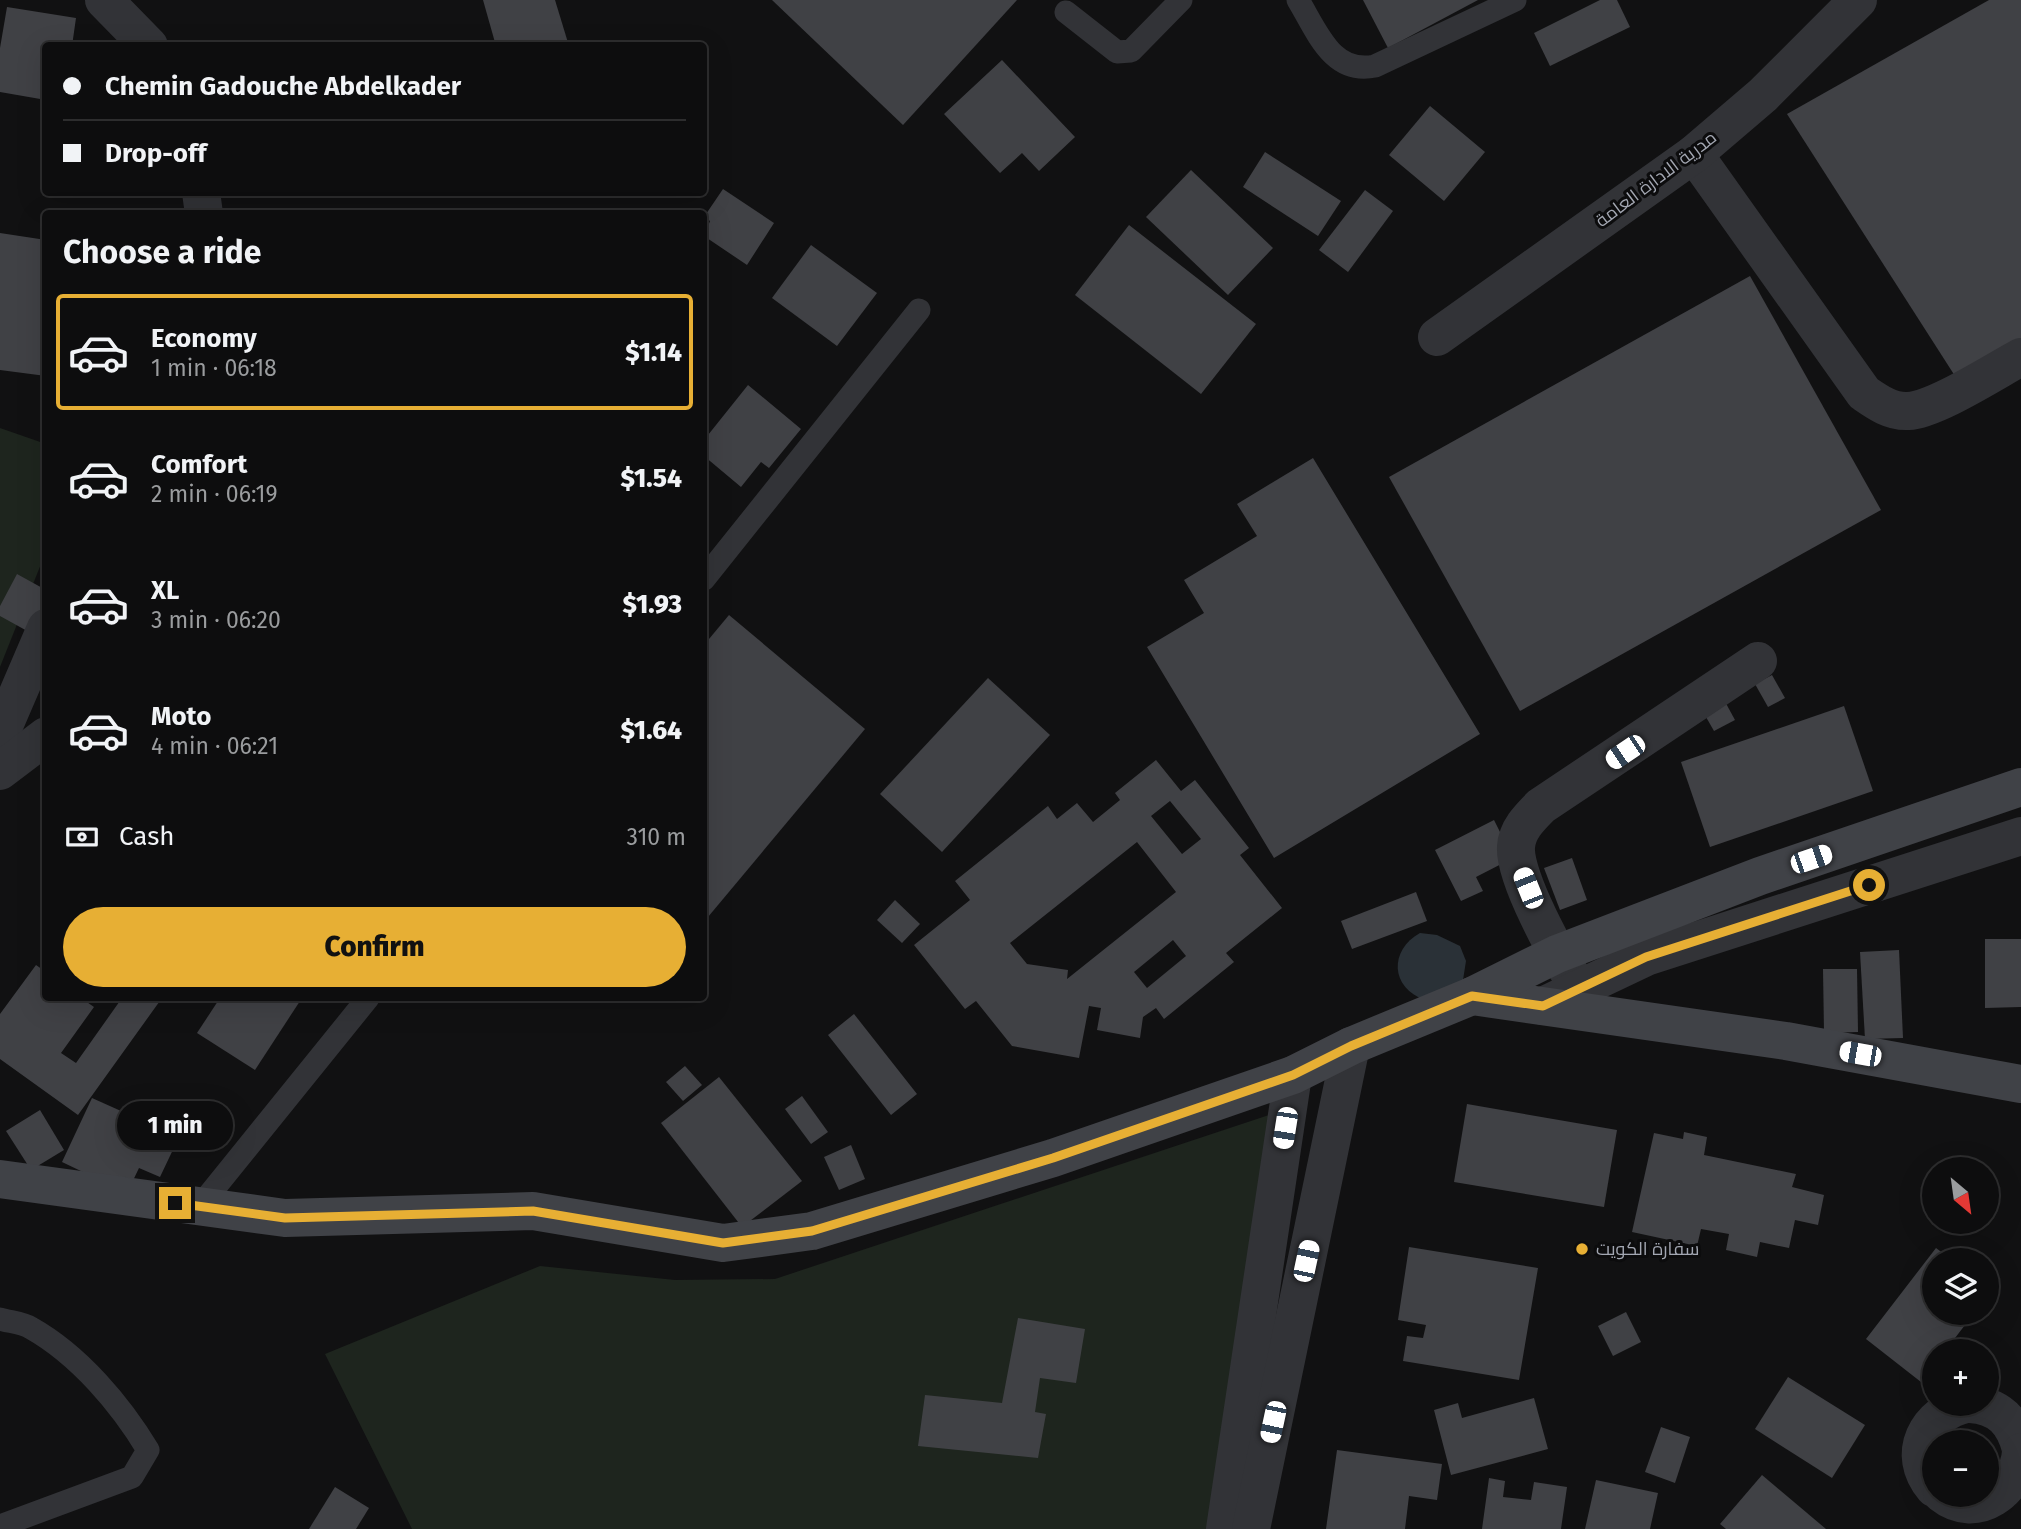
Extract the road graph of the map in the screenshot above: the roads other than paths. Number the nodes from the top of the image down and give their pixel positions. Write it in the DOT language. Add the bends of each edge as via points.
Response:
graph roads {
  1 [pos="104,0"];
  2 [pos="1181,0"];
  3 [pos="1298,0"];
  4 [pos="1515,0"];
  5 [pos="1858,0"];
  6 [pos="1066,12"];
  7 [pos="145,42"];
  8 [pos="1694,154"];
  9 [pos="919,310"];
  10 [pos="1437,337"];
  11 [pos="2021,357"];
  12 [pos="707,575"];
  13 [pos="42,637"];
  14 [pos="1758,661"];
  15 [pos="0,735"];
  16 [pos="42,739"];
  17 [pos="0,771"];
  18 [pos="2021,787"];
  19 [pos="2021,836"];
  20 [pos="1557,954"];
  21 [pos="1579,986"];
  22 [pos="1472,996"];
  23 [pos="366,1001"];
  24 [pos="1543,1006"];
  25 [pos="1351,1046"];
  26 [pos="1293,1075"];
  27 [pos="2021,1084"];
  28 [pos="0,1179"];
  29 [pos="200,1206"];
  30 [pos="0,1319"];
  31 [pos="1999,1413"];
  32 [pos="1938,1416"];
  33 [pos="1926,1430"];
  34 [pos="1922,1442"];
  35 [pos="2021,1450"];
  36 [pos="1922,1463"];
  37 [pos="1999,1495"];
  38 [pos="0,1526"];
  39 [pos="1225,1529"];
  40 [pos="1251,1529"];
  1 -- 7 [label="street"];
  2 -- 6 [label="lane" via="1131,51 1116,52"];
  3 -- 4 [label="lane" via="1333,56 1360,69"];
  5 -- 8 [label="street, مدرية الادارة العامة" via="1763,95"];
  8 -- 10 [label="street, مدرية الادارة العامة"];
  8 -- 11 [label="street" via="1864,393 1882,406 1908,411 1929,406"];
  9 -- 12 [label="lane"];
  13 -- 15 [label="street"];
  14 -- 20 [label="street" via="1541,806 1523,823 1516,848 1520,869"];
  16 -- 17 [label="street"];
  18 -- 20 [label="street" via="1760,876"];
  19 -- 21 [label="street" via="1646,957"];
  20 -- 21 [label="street"];
  20 -- 22 [label="street"];
  21 -- 24 [label="street"];
  22 -- 24 [label="street"];
  22 -- 25 [label="street"];
  23 -- 29 [label="lane"];
  24 -- 27 [label="street" via="1786,1041"];
  25 -- 26 [label="street"];
  25 -- 40 [label="street"];
  26 -- 29 [label="street" via="1053,1158 812,1231 723,1243 533,1211 285,1218"];
  26 -- 39 [label="street"];
  28 -- 29 [label="street"];
  30 -- 38 [label="lane" via="30,1327 78,1364 131,1421 148,1450 132,1477"];
  31 -- 35 [label="street" via="2017,1432"];
  32 -- 33 [label="street"];
  34 -- 36 [label="street"];
  35 -- 37 [label="street" via="2013,1481"];
}
